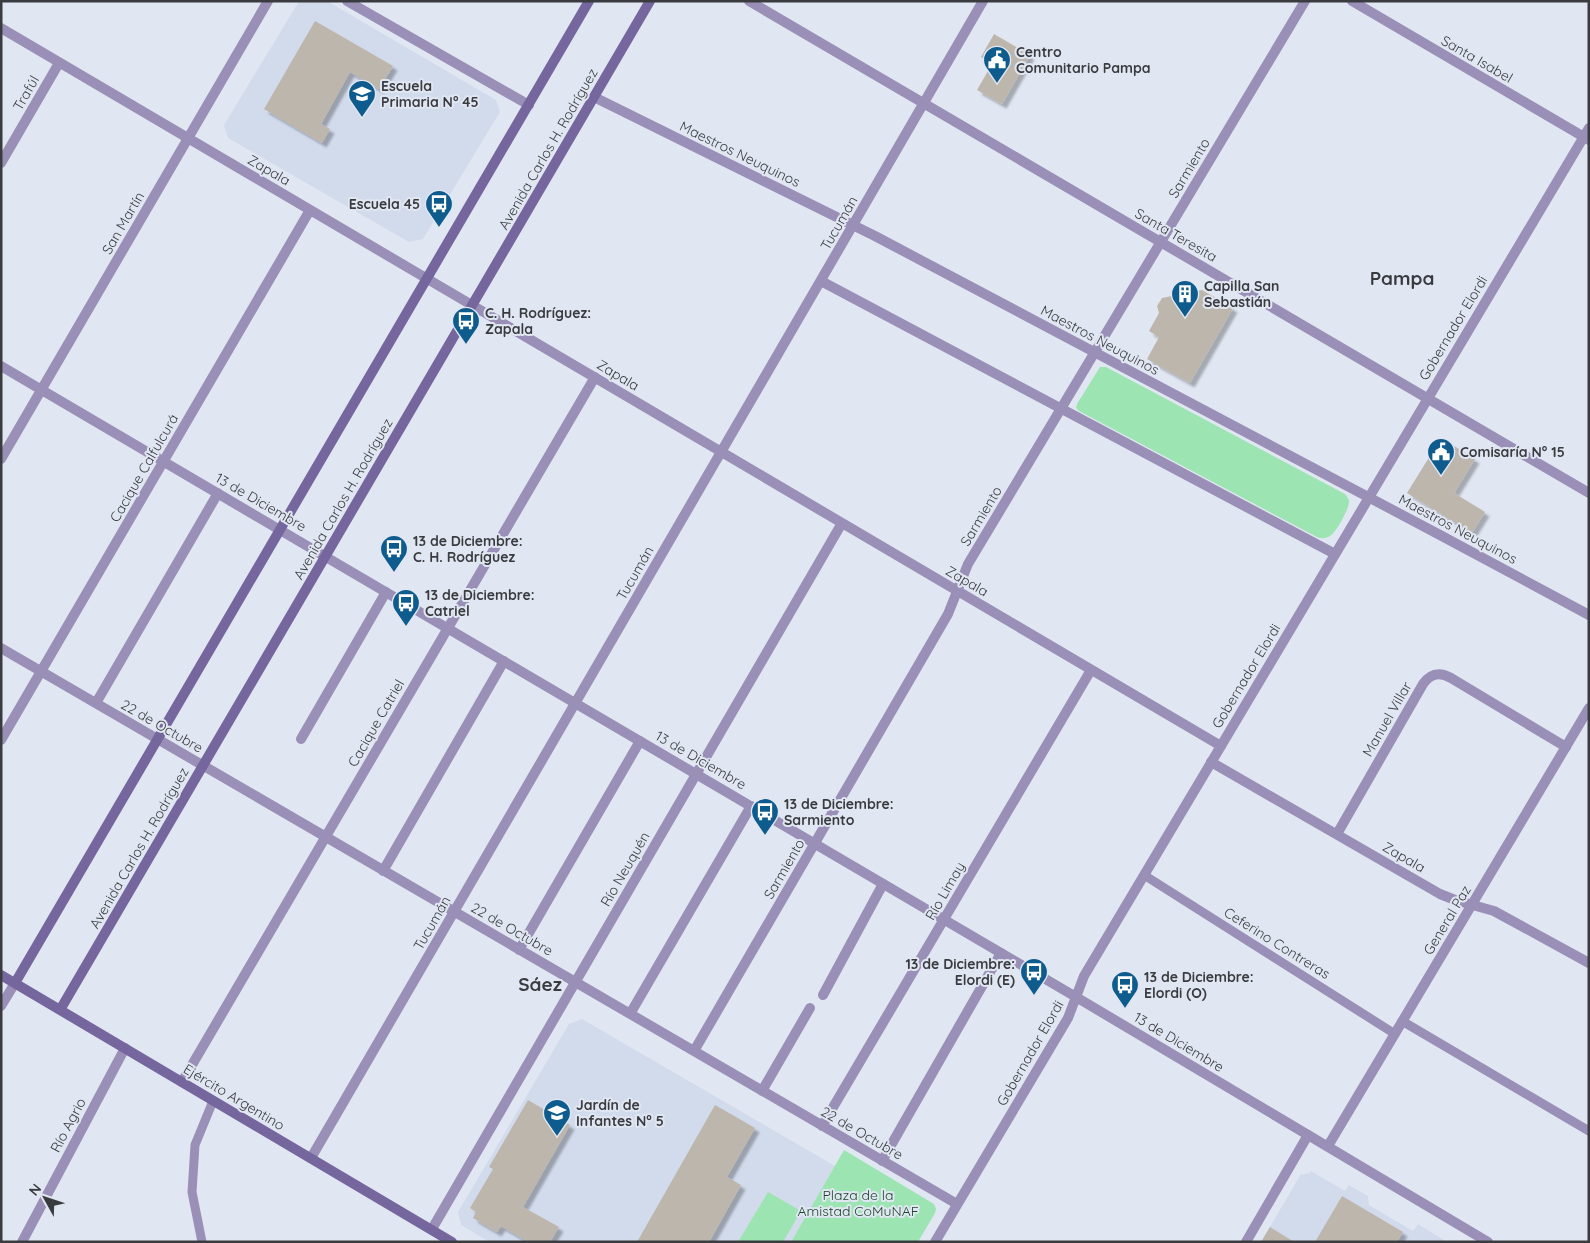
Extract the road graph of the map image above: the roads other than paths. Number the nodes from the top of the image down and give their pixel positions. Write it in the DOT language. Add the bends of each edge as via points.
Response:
graph roads {
  1 [pos="268,1"];
  2 [pos="347,1"];
  3 [pos="589,1"];
  4 [pos="650,1"];
  5 [pos="749,1"];
  6 [pos="983,1"];
  7 [pos="1305,1"];
  8 [pos="1352,1"];
  9 [pos="1,28"];
  10 [pos="60,62"];
  11 [pos="594,97"];
  12 [pos="924,104"];
  13 [pos="529,105"];
  14 [pos="1587,135"];
  15 [pos="188,138"];
  16 [pos="1,163"];
  17 [pos="310,210"];
  18 [pos="853,226"];
  19 [pos="1161,242"];
  20 [pos="427,279"];
  21 [pos="821,281"];
  22 [pos="472,305"];
  23 [pos="1095,352"];
  24 [pos="1,366"];
  25 [pos="594,378"];
  26 [pos="42,390"];
  27 [pos="1428,398"];
  28 [pos="1061,409"];
  29 [pos="721,452"];
  30 [pos="1,459"];
  31 [pos="164,461"];
  32 [pos="1589,492"];
  33 [pos="218,493"];
  34 [pos="1369,497"];
  35 [pos="842,523"];
  36 [pos="280,530"];
  37 [pos="1335,554"];
  38 [pos="326,556"];
  39 [pos="957,591"];
  40 [pos="386,592"];
  41 [pos="1589,615"];
  42 [pos="448,628"];
  43 [pos="1,648"];
  44 [pos="504,661"];
  45 [pos="1091,670"];
  46 [pos="41,672"];
  47 [pos="96,703"];
  48 [pos="576,703"];
  49 [pos="1589,708"];
  50 [pos="157,739"];
  51 [pos="301,739"];
  52 [pos="1,740"];
  53 [pos="640,741"];
  54 [pos="1221,746"];
  55 [pos="1566,747"];
  56 [pos="1211,762"];
  57 [pos="203,766"];
  58 [pos="696,774"];
  59 [pos="751,806"];
  60 [pos="1337,834"];
  61 [pos="325,837"];
  62 [pos="815,844"];
  63 [pos="384,871"];
  64 [pos="1144,876"];
  65 [pos="883,884"];
  66 [pos="1472,904"];
  67 [pos="454,912"];
  68 [pos="944,919"];
  69 [pos="519,950"];
  70 [pos="1001,953"];
  71 [pos="1589,963"];
  72 [pos="1,975"];
  73 [pos="575,982"];
  74 [pos="15,983"];
  75 [pos="823,995"];
  76 [pos="1076,997"];
  77 [pos="1,1006"];
  78 [pos="810,1008"];
  79 [pos="60,1010"];
  80 [pos="630,1014"];
  81 [pos="1402,1021"];
  82 [pos="1394,1034"];
  83 [pos="125,1048"];
  84 [pos="694,1051"];
  85 [pos="182,1082"];
  86 [pos="762,1090"];
  87 [pos="214,1100"];
  88 [pos="822,1126"];
  89 [pos="1589,1131"];
  90 [pos="1308,1134"];
  91 [pos="1328,1146"];
  92 [pos="311,1158"];
  93 [pos="882,1161"];
  94 [pos="957,1204"];
  95 [pos="432,1229"];
  96 [pos="22,1242"];
  97 [pos="202,1242"];
  98 [pos="452,1242"];
  99 [pos="935,1242"];
  100 [pos="1246,1242"];
  101 [pos="1488,1242"];
  1 -- 15 [label="street, San Martín"];
  2 -- 13 [label="street"];
  3 -- 13 [label="main road"];
  4 -- 11 [label="main road, Avenida Carlos H. Rodríguez"];
  5 -- 12 [label="street, Santa Teresita"];
  6 -- 12 [label="street, Tucumán"];
  7 -- 19 [label="street, Sarmiento"];
  8 -- 14 [label="street, Santa Isabel"];
  9 -- 10 [label="street, Zapala"];
  10 -- 15 [label="street, Zapala"];
  10 -- 16 [label="street, Trafúl"];
  11 -- 18 [label="street, Maestros Neuquinos"];
  11 -- 22 [label="main road, Avenida Carlos H. Rodríguez"];
  12 -- 18 [label="street, Tucumán"];
  12 -- 19 [label="street, Santa Teresita"];
  13 -- 20 [label="main road"];
  14 -- 27 [label="street, Gobernador Elordi"];
  15 -- 17 [label="street, Zapala"];
  15 -- 26 [label="street, San Martín"];
  17 -- 20 [label="street, Zapala"];
  17 -- 31 [label="street, Cacique Calfulcurá"];
  18 -- 21 [label="street, Tucumán"];
  18 -- 23 [label="street, Maestros Neuquinos"];
  19 -- 23 [label="street, Sarmiento"];
  19 -- 27 [label="street, Santa Teresita"];
  20 -- 22 [label="street, Zapala"];
  20 -- 36 [label="main road"];
  21 -- 28 [label="street"];
  21 -- 29 [label="street, Tucumán"];
  22 -- 25 [label="street, Zapala"];
  22 -- 38 [label="main road, Avenida Carlos H. Rodríguez"];
  23 -- 28 [label="street, Sarmiento"];
  23 -- 34 [label="street, Maestros Neuquinos"];
  24 -- 26 [label="street, 13 de Diciembre"];
  25 -- 29 [label="street, Zapala"];
  25 -- 42 [label="street, Cacique Catriel"];
  26 -- 30 [label="street, San Martín"];
  26 -- 31 [label="street, 13 de Diciembre"];
  27 -- 32 [label="street, Santa Teresita"];
  27 -- 34 [label="street, Gobernador Elordi"];
  28 -- 37 [label="street"];
  28 -- 39 [label="street, Sarmiento" via="968,564"];
  29 -- 35 [label="street, Zapala"];
  29 -- 48 [label="street, Tucumán"];
  31 -- 33 [label="street, 13 de Diciembre"];
  31 -- 46 [label="street, Cacique Calfulcurá"];
  33 -- 36 [label="street, 13 de Diciembre"];
  33 -- 47 [label="street"];
  34 -- 37 [label="street, Gobernador Elordi"];
  34 -- 41 [label="street, Maestros Neuquinos"];
  35 -- 39 [label="street, Zapala"];
  35 -- 58 [label="street, Río Neuquén"];
  36 -- 38 [label="street, 13 de Diciembre"];
  36 -- 50 [label="main road"];
  37 -- 54 [label="street, Gobernador Elordi"];
  38 -- 40 [label="street, 13 de Diciembre"];
  38 -- 57 [label="main road, Avenida Carlos H. Rodríguez"];
  39 -- 45 [label="street, Zapala"];
  39 -- 62 [label="street, Sarmiento" via="948,614"];
  40 -- 42 [label="street, 13 de Diciembre"];
  40 -- 51 [label="street"];
  42 -- 44 [label="street, 13 de Diciembre"];
  42 -- 61 [label="street, Cacique Catriel"];
  43 -- 46 [label="street, 22 de Octubre"];
  44 -- 48 [label="street, 13 de Diciembre"];
  44 -- 63 [label="street"];
  45 -- 54 [label="street, Zapala"];
  45 -- 68 [label="street, Río Limay"];
  46 -- 47 [label="street, 22 de Octubre"];
  46 -- 52 [label="street, Cacique Calfulcurá"];
  47 -- 50 [label="street, 22 de Octubre"];
  48 -- 53 [label="street, 13 de Diciembre"];
  48 -- 67 [label="street, Tucumán"];
  49 -- 55 [label="street, General Paz"];
  50 -- 57 [label="street, 22 de Octubre"];
  50 -- 74 [label="main road"];
  53 -- 58 [label="street, 13 de Diciembre"];
  53 -- 69 [label="street"];
  54 -- 56 [label="street, Gobernador Elordi"];
  55 -- 60 [label="street, Manuel Villar" via="1451,678 1434,674 1423,684"];
  55 -- 66 [label="street, General Paz"];
  56 -- 60 [label="street, Zapala"];
  56 -- 64 [label="street, Gobernador Elordi"];
  57 -- 61 [label="street, 22 de Octubre"];
  57 -- 79 [label="main road, Avenida Carlos H. Rodríguez"];
  58 -- 59 [label="street, 13 de Diciembre"];
  58 -- 73 [label="street, Río Neuquén"];
  59 -- 62 [label="street, 13 de Diciembre"];
  59 -- 80 [label="street"];
  60 -- 66 [label="street, Zapala" via="1445,896"];
  61 -- 63 [label="street, 22 de Octubre"];
  61 -- 85 [label="street, Cacique Catriel"];
  62 -- 65 [label="street, 13 de Diciembre"];
  62 -- 84 [label="street, Sarmiento"];
  63 -- 67 [label="street, 22 de Octubre"];
  64 -- 76 [label="street, Gobernador Elordi" via="1082,980"];
  64 -- 82 [label="lane, Ceferino Contreras"];
  65 -- 68 [label="street, 13 de Diciembre"];
  65 -- 75 [label="street"];
  66 -- 71 [label="street, Zapala" via="1494,911"];
  66 -- 81 [label="street, General Paz"];
  67 -- 69 [label="street, 22 de Octubre"];
  67 -- 92 [label="street, Tucumán"];
  68 -- 70 [label="street, 13 de Diciembre"];
  68 -- 88 [label="street, Río Limay"];
  69 -- 73 [label="street, 22 de Octubre"];
  70 -- 76 [label="street, 13 de Diciembre"];
  70 -- 93 [label="street"];
  72 -- 74 [label="main road, Ejército Argentino"];
  73 -- 80 [label="street, 22 de Octubre"];
  73 -- 95 [label="street, Río Neuquén"];
  74 -- 77 [label="street"];
  74 -- 79 [label="main road, Ejército Argentino"];
  76 -- 90 [label="street, 13 de Diciembre"];
  76 -- 94 [label="street, Gobernador Elordi" via="1068,1018"];
  78 -- 86 [label="street"];
  79 -- 83 [label="main road, Ejército Argentino"];
  80 -- 84 [label="street, 22 de Octubre"];
  81 -- 82 [label="street, General Paz"];
  81 -- 89 [label="lane"];
  82 -- 91 [label="street, General Paz"];
  83 -- 85 [label="main road, Ejército Argentino"];
  83 -- 96 [label="street, Río Agrio"];
  84 -- 86 [label="street, 22 de Octubre"];
  85 -- 87 [label="main road, Ejército Argentino"];
  86 -- 88 [label="street, 22 de Octubre"];
  87 -- 92 [label="main road, Ejército Argentino"];
  87 -- 97 [label="lane" via="195,1145 192,1192"];
  88 -- 93 [label="street, 22 de Octubre"];
  90 -- 91 [label="street, 13 de Diciembre"];
  90 -- 100 [label="street"];
  91 -- 101 [label="street, 13 de Diciembre"];
  92 -- 95 [label="main road, Ejército Argentino"];
  93 -- 94 [label="street, 22 de Octubre"];
  94 -- 99 [label="street, Gobernador Elordi"];
  95 -- 98 [label="main road, Ejército Argentino"];
}
